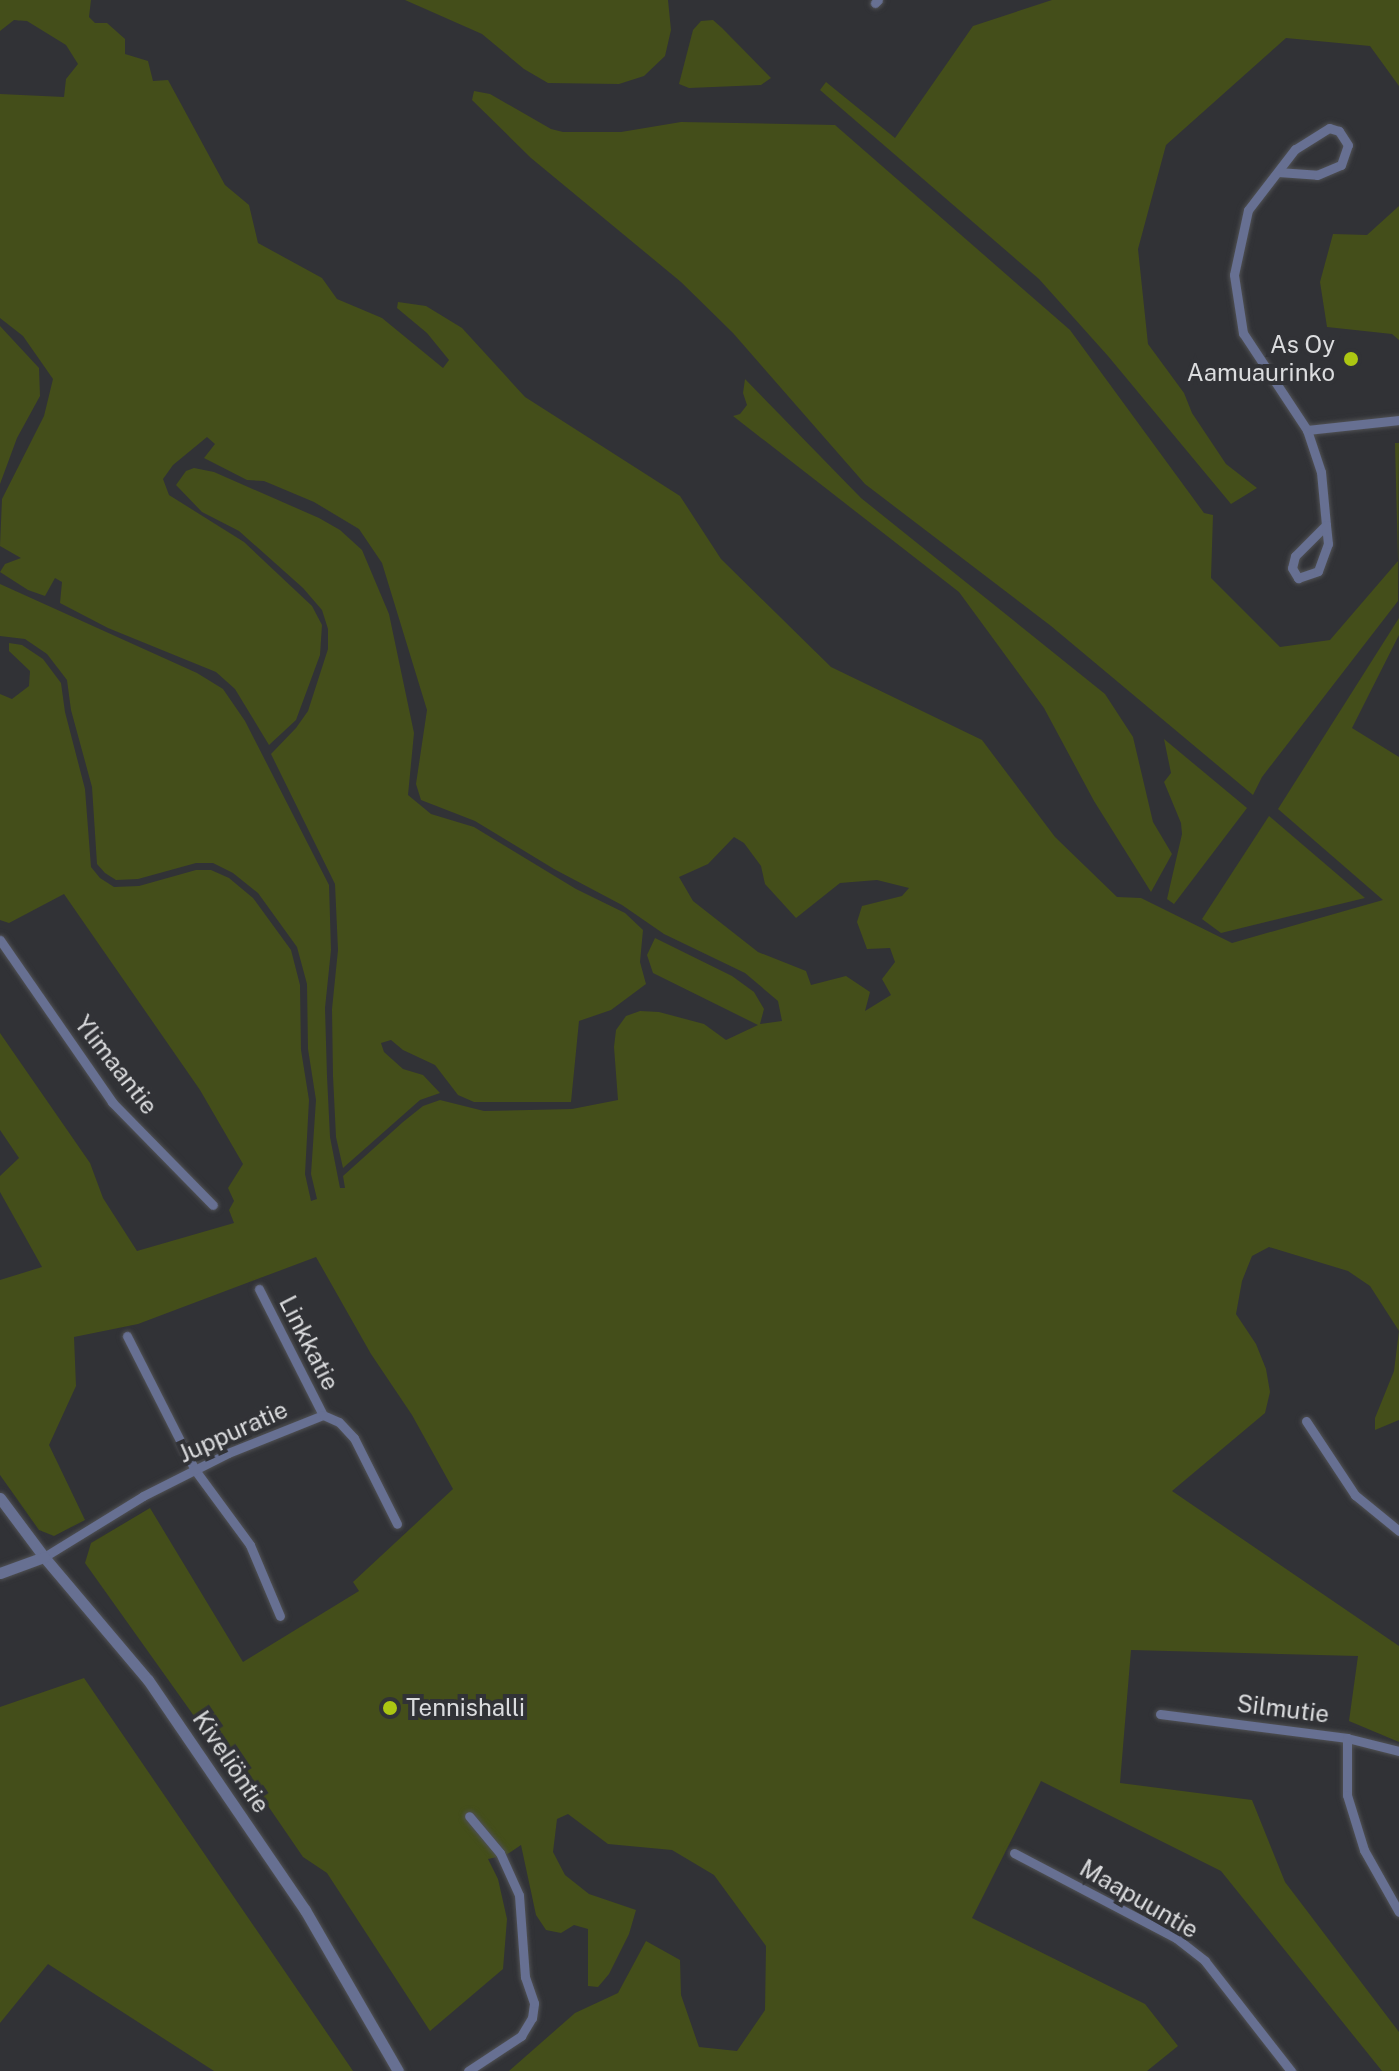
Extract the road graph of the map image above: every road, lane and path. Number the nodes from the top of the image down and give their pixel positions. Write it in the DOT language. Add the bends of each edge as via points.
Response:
graph roads {
  1 [pos="1278,172"];
  2 [pos="1399,420"];
  3 [pos="1307,430"];
  4 [pos="1326,525"];
  5 [pos="0,940"];
  6 [pos="213,1205"];
  7 [pos="259,1289"];
  8 [pos="127,1336"];
  9 [pos="323,1415"];
  10 [pos="1306,1421"];
  11 [pos="195,1470"];
  12 [pos="0,1498"];
  13 [pos="397,1524"];
  14 [pos="1399,1531"];
  15 [pos="44,1557"];
  16 [pos="0,1573"];
  17 [pos="280,1616"];
  18 [pos="1160,1714"];
  19 [pos="1347,1738"];
  20 [pos="1399,1751"];
  21 [pos="469,1816"];
  22 [pos="1014,1853"];
  23 [pos="1399,1912"];
  24 [pos="1285,2069"];
  25 [pos="398,2071"];
  26 [pos="468,2071"];
  1 -- 1 [label="street" via="1316,133 1339,131 1348,145 1341,165 1317,175"];
  1 -- 3 [label="street" via="1248,210 1234,275 1243,333"];
  2 -- 3 [label="street"];
  3 -- 4 [label="street" via="1321,472"];
  4 -- 4 [label="street" via="1328,544 1318,571 1298,578 1292,568 1295,556"];
  5 -- 6 [label="street, Ylimaantie" via="112,1102"];
  7 -- 9 [label="street, Linkkatie"];
  8 -- 11 [label="street"];
  9 -- 11 [label="street, Juppuratie"];
  9 -- 13 [label="street, Juppuratie" via="354,1438"];
  10 -- 14 [label="street" via="1355,1495"];
  11 -- 15 [label="street, Juppuratie"];
  11 -- 17 [label="street" via="250,1545"];
  12 -- 15 [label="street, Kiveliöntie"];
  15 -- 16 [label="street"];
  15 -- 25 [label="street, Kiveliöntie" via="148,1680 305,1910"];
  18 -- 19 [label="street, Silmutie"];
  19 -- 20 [label="street, Silmutie"];
  19 -- 23 [label="street" via="1347,1795 1364,1850"];
  21 -- 26 [label="street" via="500,1853 519,1895 525,1977 534,2003 521,2036"];
  22 -- 24 [label="street, Maapuuntie" via="1176,1938 1205,1961"];
}
